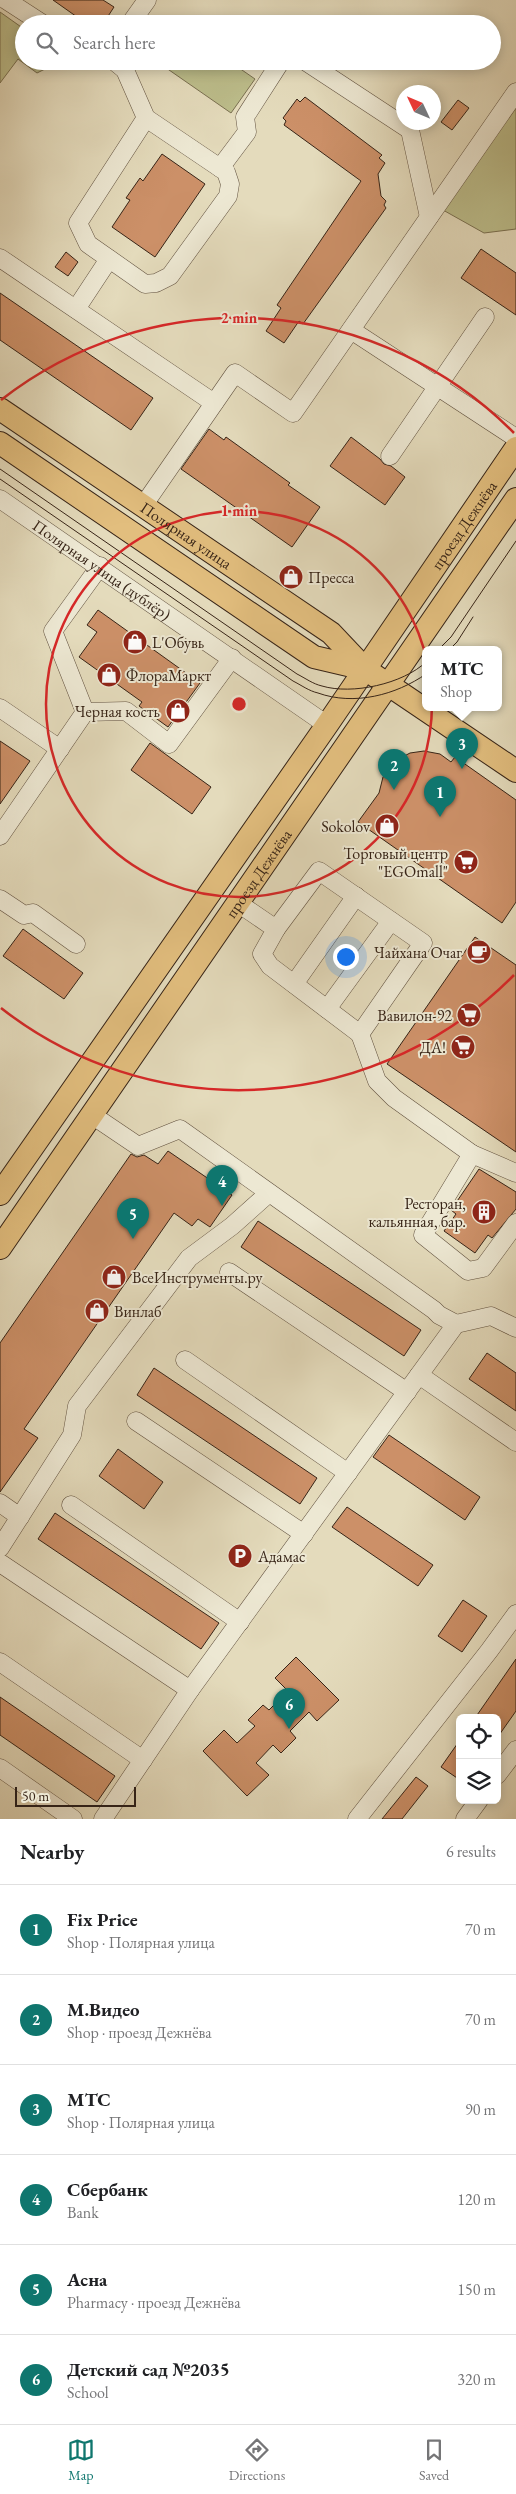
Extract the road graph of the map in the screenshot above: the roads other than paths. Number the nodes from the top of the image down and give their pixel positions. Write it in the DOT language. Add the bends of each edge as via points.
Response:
graph roads {
  1 [pos="6,0"];
  2 [pos="147,0"];
  3 [pos="29,15"];
  4 [pos="136,15"];
  5 [pos="125,70"];
  6 [pos="275,70"];
  7 [pos="319,70"];
  8 [pos="516,92"];
  9 [pos="146,118"];
  10 [pos="220,168"];
  11 [pos="429,217"];
  12 [pos="0,258"];
  13 [pos="109,259"];
  14 [pos="76,309"];
  15 [pos="484,317"];
  16 [pos="351,330"];
  17 [pos="437,387"];
  18 [pos="214,403"];
  19 [pos="0,409"];
  20 [pos="516,438"];
  21 [pos="0,443"];
  22 [pos="516,448"];
  23 [pos="390,456"];
  24 [pos="0,499"];
  25 [pos="516,499"];
  26 [pos="143,506"];
  27 [pos="100,566"];
  28 [pos="232,658"];
  29 [pos="365,669"];
  30 [pos="388,685"];
  31 [pos="0,708"];
  32 [pos="422,708"];
  33 [pos="427,711"];
  34 [pos="85,712"];
  35 [pos="328,725"];
  36 [pos="60,749"];
  37 [pos="516,771"];
  38 [pos="0,836"];
  39 [pos="356,896"];
  40 [pos="0,899"];
  41 [pos="238,904"];
  42 [pos="392,921"];
  43 [pos="276,929"];
  44 [pos="76,944"];
  45 [pos="294,984"];
  46 [pos="327,1009"];
  47 [pos="360,1034"];
  48 [pos="92,1115"];
  49 [pos="472,1154"];
  50 [pos="516,1173"];
  51 [pos="269,1193"];
  52 [pos="0,1194"];
  53 [pos="516,1223"];
  54 [pos="0,1248"];
  55 [pos="229,1272"];
  56 [pos="456,1324"];
  57 [pos="516,1328"];
  58 [pos="185,1360"];
  59 [pos="419,1374"];
  60 [pos="407,1392"];
  61 [pos="136,1421"];
  62 [pos="516,1442"];
  63 [pos="348,1473"];
  64 [pos="0,1503"];
  65 [pos="71,1504"];
  66 [pos="20,1517"];
  67 [pos="304,1534"];
  68 [pos="0,1548"];
  69 [pos="0,1563"];
  70 [pos="516,1614"];
  71 [pos="240,1622"];
  72 [pos="0,1662"];
  73 [pos="190,1690"];
  74 [pos="516,1750"];
  75 [pos="143,1760"];
  76 [pos="0,1768"];
  77 [pos="501,1770"];
  78 [pos="476,1804"];
  79 [pos="73,1819"];
  80 [pos="103,1819"];
  81 [pos="356,1819"];
  82 [pos="465,1819"];
  1 -- 3 [label="street"];
  2 -- 4 [label="street"];
  5 -- 9 [label="street"];
  6 -- 10 [label="street" via="245,116 247,132"];
  7 -- 11 [label="street" via="410,130"];
  8 -- 11 [label="street"];
  9 -- 10 [label="street"];
  9 -- 13 [label="street" via="78,223 88,244"];
  10 -- 13 [label="street" via="226,172 230,184 228,196 170,276 146,284"];
  11 -- 16 [label="street"];
  12 -- 14 [label="street"];
  13 -- 14 [label="street"];
  14 -- 18 [label="street"];
  15 -- 17 [label="street"];
  16 -- 17 [label="street"];
  16 -- 18 [label="street" via="293,413 235,373"];
  17 -- 20 [label="street"];
  17 -- 23 [label="street"];
  18 -- 26 [label="street"];
  19 -- 26 [label="main road, Полярная улица"];
  21 -- 29 [label="main road, Полярная улица" via="314,657"];
  22 -- 29 [label="main road, проезд Дежнёва"];
  24 -- 27 [label="street, Полярная улица (дублёр)"];
  25 -- 30 [label="main road, проезд Дежнёва"];
  26 -- 29 [label="main road, Полярная улица" via="331,633"];
  27 -- 28 [label="street, Полярная улица (дублёр)"];
  27 -- 34 [label="street" via="53,631"];
  28 -- 34 [label="street" via="169,744 126,711"];
  28 -- 35 [label="street, Полярная улица (дублёр)"];
  29 -- 30 [label="main road, Полярная улица"];
  29 -- 35 [label="main road, проезд Дежнёва"];
  30 -- 32 [label="main road, Полярная улица"];
  30 -- 41 [label="main road, проезд Дежнёва"];
  31 -- 36 [label="street"];
  33 -- 37 [label="main road, Полярная улица"];
  34 -- 36 [label="street"];
  35 -- 52 [label="main road, проезд Дежнёва"];
  36 -- 38 [label="street"];
  39 -- 42 [label="street"];
  39 -- 43 [label="street" via="319,871"];
  39 -- 45 [label="street"];
  40 -- 44 [label="street" via="24,915 33,913"];
  41 -- 43 [label="street"];
  41 -- 48 [label="main road, проезд Дежнёва"];
  42 -- 46 [label="street"];
  42 -- 47 [label="street" via="423,943"];
  43 -- 45 [label="street" via="262,954 270,966"];
  45 -- 46 [label="street"];
  46 -- 47 [label="street"];
  47 -- 49 [label="street" via="377,1082"];
  48 -- 51 [label="street" via="138,1146 180,1128"];
  48 -- 54 [label="main road, проезд Дежнёва"];
  49 -- 50 [label="street"];
  49 -- 53 [label="street" via="423,1235 468,1270 483,1268"];
  51 -- 56 [label="street"];
  51 -- 66 [label="street" via="190,1258 77,1406 72,1435"];
  55 -- 60 [label="street"];
  56 -- 57 [label="street" via="491,1316"];
  56 -- 59 [label="street"];
  58 -- 63 [label="street"];
  59 -- 60 [label="street"];
  59 -- 62 [label="street"];
  60 -- 63 [label="street"];
  61 -- 67 [label="street"];
  63 -- 67 [label="street"];
  64 -- 66 [label="street"];
  65 -- 71 [label="street"];
  66 -- 68 [label="street"];
  67 -- 71 [label="street"];
  69 -- 73 [label="street"];
  70 -- 81 [label="street"];
  71 -- 73 [label="street"];
  72 -- 75 [label="street"];
  73 -- 75 [label="street"];
  74 -- 77 [label="street"];
  75 -- 80 [label="street"];
  76 -- 79 [label="street"];
  78 -- 82 [label="street"];
}
